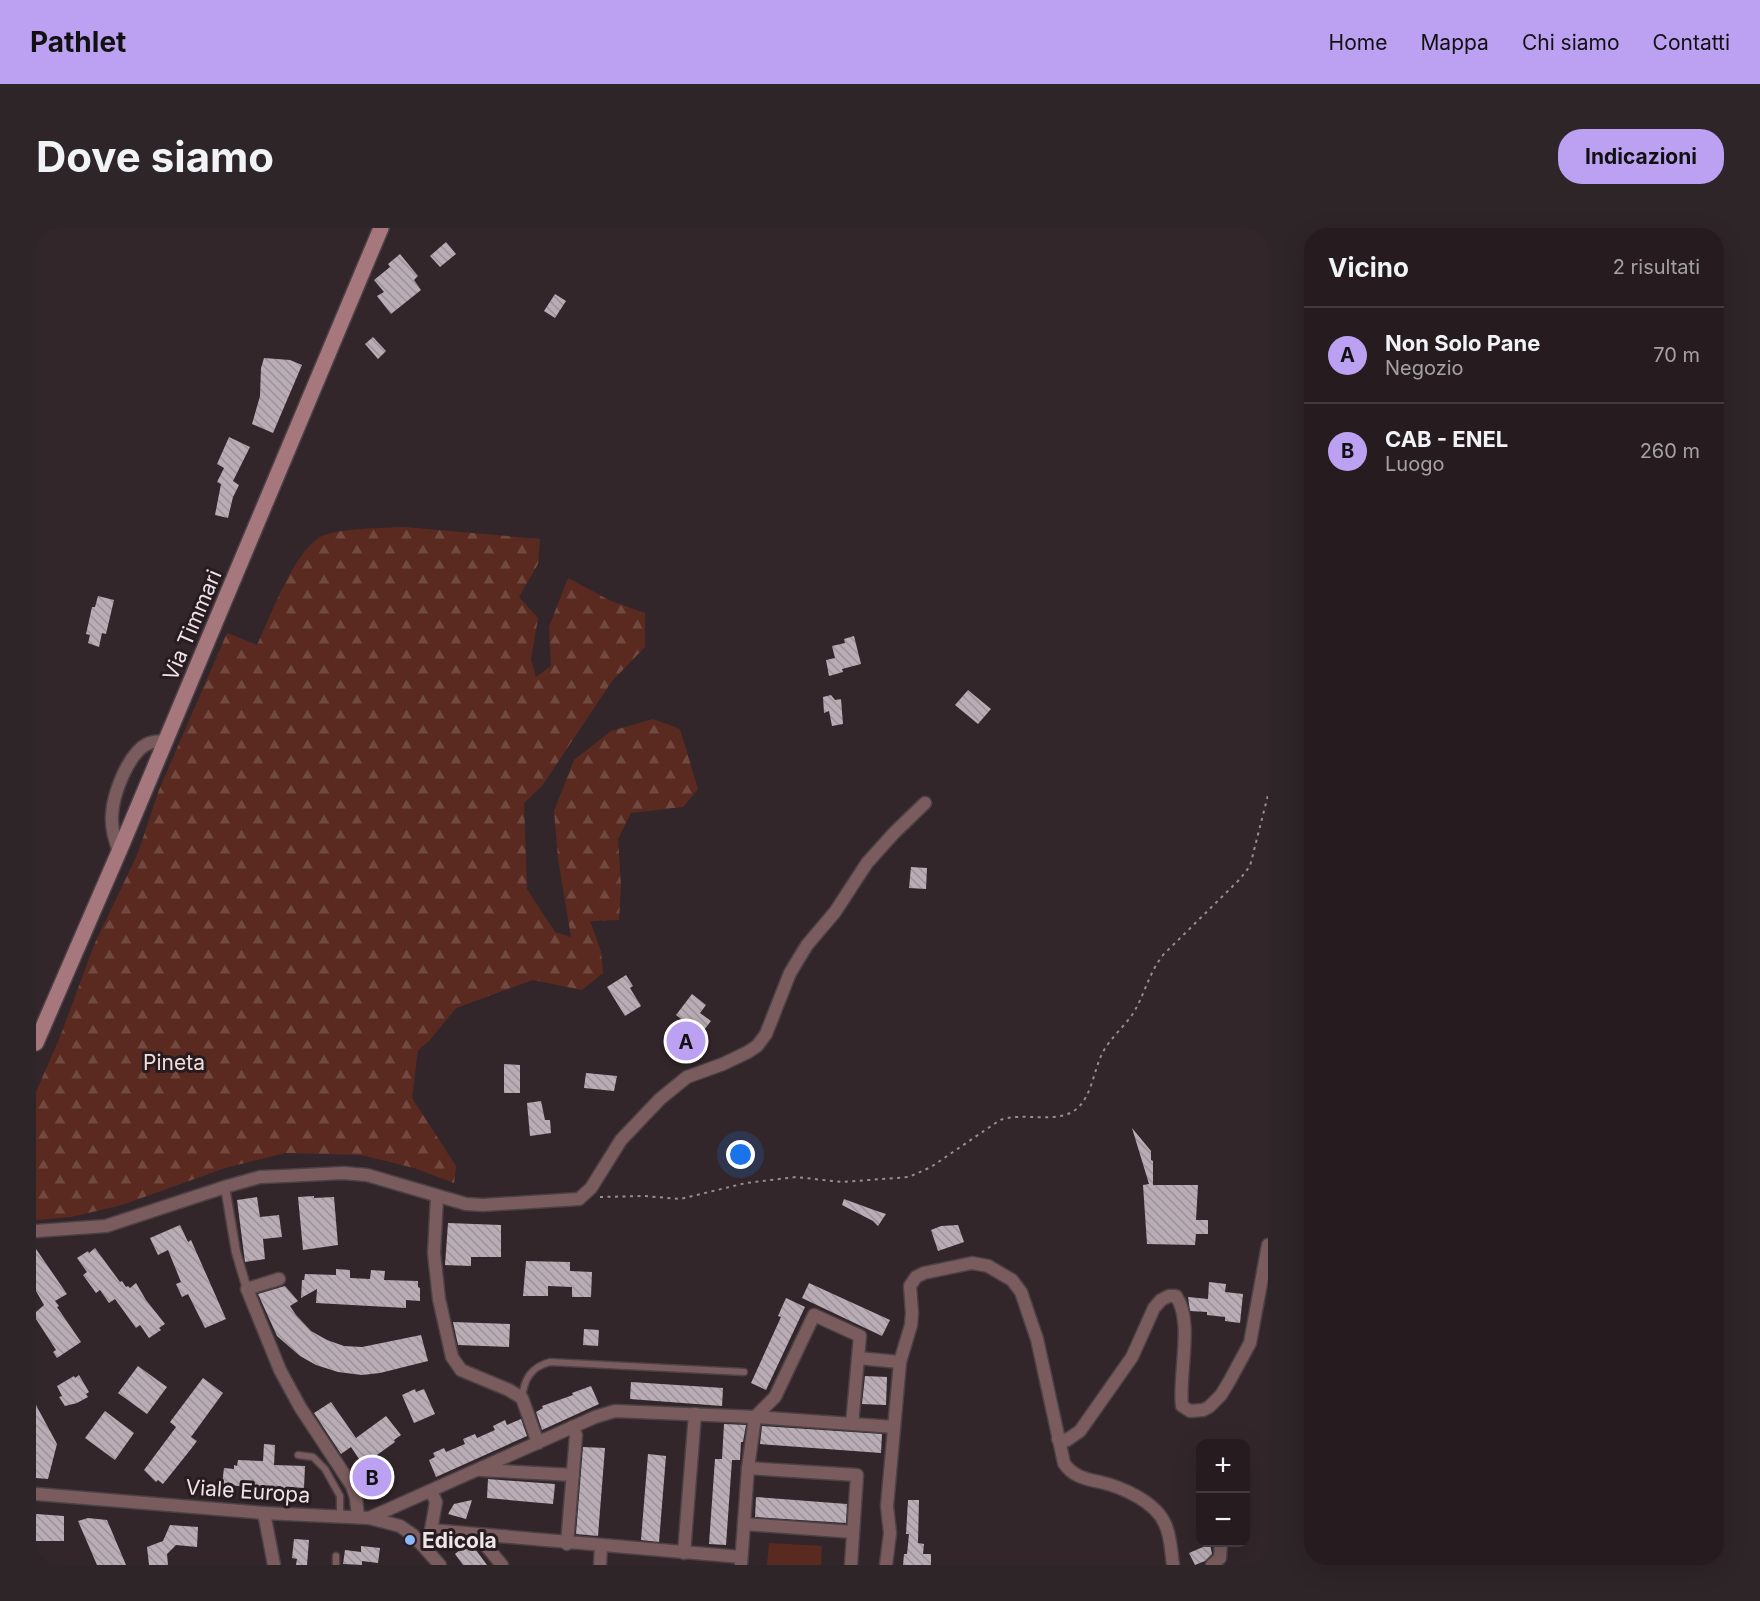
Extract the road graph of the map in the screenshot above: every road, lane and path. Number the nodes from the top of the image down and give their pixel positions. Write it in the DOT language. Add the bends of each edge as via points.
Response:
graph roads {
  1 [pos="381,228"];
  2 [pos="166,741"];
  3 [pos="1268,795"];
  4 [pos="925,803"];
  5 [pos="119,852"];
  6 [pos="37,1040"];
  7 [pos="225,1187"];
  8 [pos="437,1197"];
  9 [pos="579,1199"];
  10 [pos="36,1231"];
  11 [pos="1268,1245"];
  12 [pos="279,1279"];
  13 [pos="247,1288"];
  14 [pos="858,1359"];
  15 [pos="900,1362"];
  16 [pos="744,1372"];
  17 [pos="522,1398"];
  18 [pos="695,1414"];
  19 [pos="755,1417"];
  20 [pos="852,1424"];
  21 [pos="572,1427"];
  22 [pos="894,1427"];
  23 [pos="1058,1439"];
  24 [pos="538,1443"];
  25 [pos="298,1455"];
  26 [pos="748,1468"];
  27 [pos="477,1469"];
  28 [pos="573,1475"];
  29 [pos="431,1491"];
  30 [pos="36,1494"];
  31 [pos="264,1513"];
  32 [pos="340,1516"];
  33 [pos="363,1517"];
  34 [pos="744,1524"];
  35 [pos="431,1530"];
  36 [pos="853,1532"];
  37 [pos="477,1535"];
  38 [pos="567,1544"];
  39 [pos="601,1546"];
  40 [pos="1221,1547"];
  41 [pos="428,1550"];
  42 [pos="684,1553"];
  43 [pos="336,1557"];
  44 [pos="741,1561"];
  45 [pos="274,1565"];
  46 [pos="336,1565"];
  47 [pos="440,1565"];
  48 [pos="502,1565"];
  49 [pos="600,1565"];
  50 [pos="851,1565"];
  51 [pos="886,1565"];
  52 [pos="1173,1565"];
  53 [pos="1212,1565"];
  1 -- 2 [label="main road, Via Timmari"];
  2 -- 5 [label="main road, Via Timmari"];
  2 -- 5 [label="street" via="147,744 135,754 126,770 112,817"];
  3 -- 9 [label="path" via="1250,866 1155,966 1134,1011 1104,1051 1086,1097 1071,1113 1000,1120 931,1167 909,1177 842,1182 796,1177 746,1183 680,1199 626,1195"];
  4 -- 9 [label="street" via="867,863 835,912 807,945 790,973 761,1041 723,1065 687,1077 660,1099 621,1140 591,1188"];
  5 -- 6 [label="main road, Via Timmari"];
  7 -- 8 [label="street" via="260,1178 343,1173 368,1175"];
  7 -- 10 [label="street" via="106,1226"];
  7 -- 13 [label="street" via="236,1252"];
  8 -- 9 [label="street" via="483,1205"];
  8 -- 17 [label="street" via="434,1253 452,1357 461,1370"];
  11 -- 23 [label="street" via="1250,1343 1226,1388 1209,1407 1190,1411 1182,1406 1182,1315 1176,1296 1168,1296 1154,1308 1132,1357 1090,1419 1074,1437"];
  12 -- 13 [label="street"];
  13 -- 33 [label="street" via="280,1370 352,1486"];
  14 -- 15 [label="street"];
  14 -- 19 [label="street" via="860,1336 813,1315 775,1397"];
  14 -- 20 [label="street"];
  15 -- 22 [label="street"];
  15 -- 23 [label="street" via="911,1325 912,1281 924,1273 962,1264 988,1266 1012,1280 1021,1292 1037,1339"];
  16 -- 17 [label="lane" via="550,1362 527,1377"];
  17 -- 24 [label="street"];
  18 -- 19 [label="street"];
  18 -- 21 [label="street" via="615,1411"];
  18 -- 42 [label="street"];
  19 -- 20 [label="street"];
  19 -- 26 [label="street"];
  20 -- 22 [label="street"];
  21 -- 24 [label="street"];
  21 -- 28 [label="street" via="576,1435"];
  22 -- 51 [label="street"];
  23 -- 52 [label="street" via="1068,1470 1120,1488 1160,1515 1168,1533"];
  24 -- 27 [label="street"];
  25 -- 32 [label="lane" via="313,1457 325,1468 340,1496"];
  26 -- 34 [label="street"];
  26 -- 36 [label="street" via="857,1475"];
  27 -- 28 [label="street"];
  27 -- 29 [label="street"];
  28 -- 38 [label="street"];
  29 -- 33 [label="street"];
  29 -- 35 [label="street" via="436,1502"];
  30 -- 31 [label="street, Viale Europa"];
  31 -- 32 [label="street, Viale Europa"];
  31 -- 45 [label="street"];
  32 -- 33 [label="street, Viale Europa"];
  33 -- 41 [label="street, Viale Europa" via="400,1526"];
  34 -- 36 [label="street"];
  34 -- 44 [label="street"];
  35 -- 37 [label="street"];
  35 -- 41 [label="street"];
  36 -- 50 [label="street"];
  37 -- 38 [label="street"];
  37 -- 48 [label="street"];
  38 -- 39 [label="street"];
  39 -- 42 [label="street"];
  39 -- 49 [label="street"];
  40 -- 53 [label="street" via="1220,1558"];
  41 -- 47 [label="street, Viale Europa"];
  42 -- 44 [label="street"];
  43 -- 46 [label="lane"];
}
